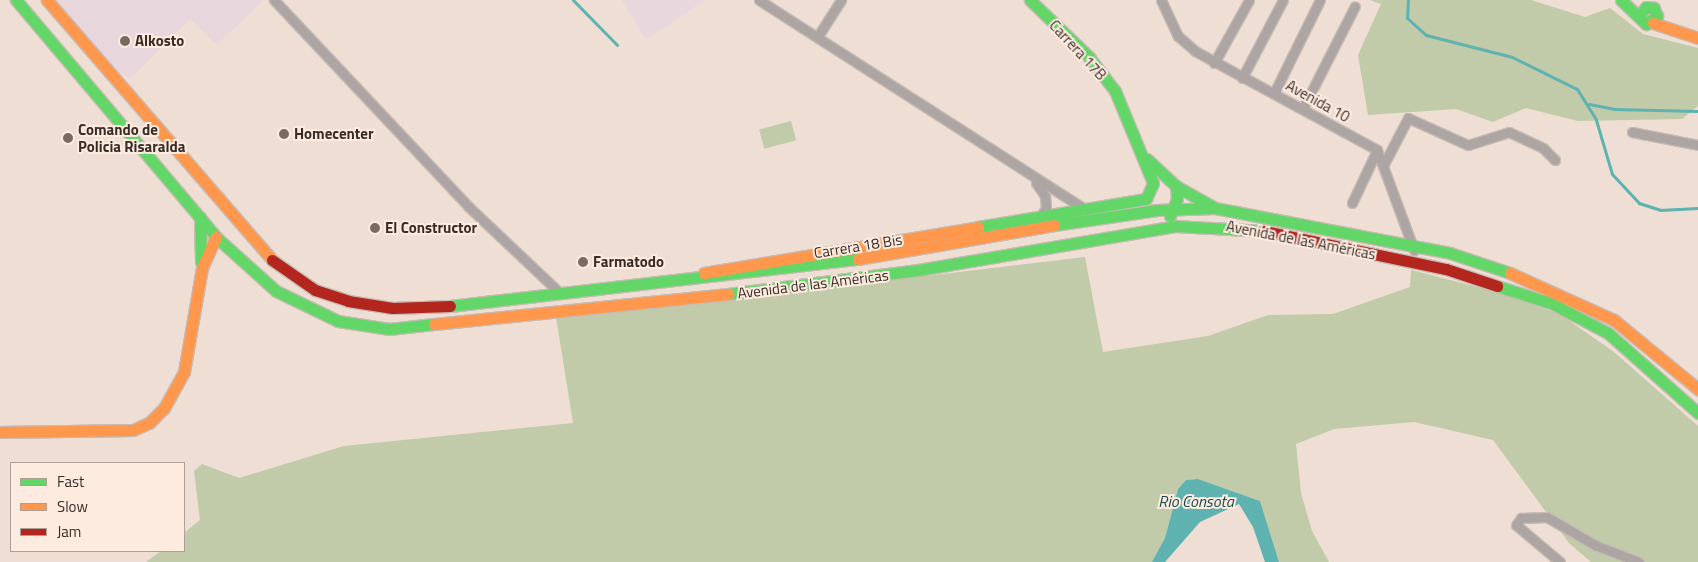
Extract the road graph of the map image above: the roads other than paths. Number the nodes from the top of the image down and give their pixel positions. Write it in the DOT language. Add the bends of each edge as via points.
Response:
graph roads {
  1 [pos="16,0"];
  2 [pos="47,0"];
  3 [pos="274,0"];
  4 [pos="759,0"];
  5 [pos="841,0"];
  6 [pos="1030,0"];
  7 [pos="1161,0"];
  8 [pos="1248,0"];
  9 [pos="1283,0"];
  10 [pos="1320,0"];
  11 [pos="1621,0"];
  12 [pos="1653,4"];
  13 [pos="1355,6"];
  14 [pos="1639,16"];
  15 [pos="1653,23"];
  16 [pos="818,36"];
  17 [pos="1698,38"];
  18 [pos="1214,63"];
  19 [pos="1242,78"];
  20 [pos="1274,93"];
  21 [pos="1303,108"];
  22 [pos="1632,132"];
  23 [pos="1698,145"];
  24 [pos="1377,150"];
  25 [pos="1146,158"];
  26 [pos="1555,160"];
  27 [pos="1384,164"];
  28 [pos="1031,178"];
  29 [pos="1176,186"];
  30 [pos="1352,203"];
  31 [pos="1215,208"];
  32 [pos="1174,209"];
  33 [pos="1086,210"];
  34 [pos="200,217"];
  35 [pos="1041,217"];
  36 [pos="1105,217"];
  37 [pos="1029,230"];
  38 [pos="216,237"];
  39 [pos="1109,237"];
  40 [pos="1415,246"];
  41 [pos="1413,262"];
  42 [pos="202,268"];
  43 [pos="918,270"];
  44 [pos="676,280"];
  45 [pos="560,293"];
  46 [pos="531,312"];
  47 [pos="1698,389"];
  48 [pos="1698,413"];
  49 [pos="0,432"];
  50 [pos="1560,562"];
  51 [pos="1639,562"];
  1 -- 34 [label="main road, Avenida de las Américas"];
  2 -- 45 [label="main road, Avenida de las Américas" via="215,200 266,256 295,279 348,301 392,308"];
  3 -- 45 [label="street" via="456,194"];
  4 -- 16 [label="street, Carrera 18 Bis"];
  5 -- 16 [label="street"];
  6 -- 25 [label="main road, Carrera 17B" via="1106,78"];
  7 -- 18 [label="street, Avenida 10" via="1178,36"];
  8 -- 18 [label="street"];
  9 -- 19 [label="street"];
  10 -- 20 [label="street"];
  11 -- 14 [label="main road"];
  12 -- 14 [label="main road" via="1642,8"];
  12 -- 15 [label="main road" via="1657,16"];
  13 -- 21 [label="street"];
  14 -- 15 [label="main road" via="1642,23"];
  15 -- 17 [label="main road"];
  16 -- 28 [label="street, Carrera 18 Bis"];
  18 -- 19 [label="street, Avenida 10"];
  19 -- 20 [label="street, Avenida 10"];
  20 -- 21 [label="street, Avenida 10"];
  21 -- 24 [label="street, Avenida 10"];
  22 -- 23 [label="street"];
  24 -- 27 [label="street"];
  24 -- 30 [label="street"];
  25 -- 29 [label="main road, Carrera 17B"];
  25 -- 33 [label="main road, Carrera 17B" via="1153,183 1146,199"];
  26 -- 27 [label="street" via="1543,148 1509,132 1468,145 1408,118"];
  27 -- 40 [label="street"];
  28 -- 33 [label="street, Carrera 18 Bis"];
  28 -- 35 [label="street, Carrera 18 Bis" via="1045,196"];
  29 -- 31 [label="main road, Carrera 17B"];
  29 -- 32 [label="main road"];
  31 -- 32 [label="main road, Avenida de las Américas"];
  31 -- 40 [label="main road, Avenida de las Américas"];
  32 -- 36 [label="main road, Avenida de las Américas"];
  32 -- 39 [label="main road" via="1160,222"];
  33 -- 35 [label="main road, Carrera 18 Bis"];
  33 -- 36 [label="street, Carrera 18 Bis"];
  34 -- 38 [label="main road, Avenida de las Américas"];
  34 -- 42 [label="main road"];
  35 -- 37 [label="street"];
  35 -- 44 [label="main road, Carrera 18 Bis" via="739,264"];
  36 -- 37 [label="main road, Avenida de las Américas"];
  37 -- 43 [label="main road" via="992,242 923,254 916,260"];
  37 -- 44 [label="main road, Avenida de las Américas" via="844,262"];
  38 -- 42 [label="main road"];
  38 -- 46 [label="main road, Avenida de las Américas" via="276,291 338,321 390,329"];
  39 -- 41 [label="main road, Avenida de las Américas" via="1214,224"];
  39 -- 43 [label="main road, Avenida de las Américas"];
  40 -- 41 [label="street"];
  40 -- 47 [label="main road, Avenida de las Américas" via="1489,264 1589,305 1630,332"];
  41 -- 48 [label="main road, Avenida de las Américas" via="1488,280 1584,318 1656,372"];
  42 -- 49 [label="main road" via="184,372 164,408 149,423 133,430"];
  43 -- 46 [label="main road, Avenida de las Américas" via="749,292"];
  44 -- 45 [label="main road, Avenida de las Américas"];
  45 -- 46 [label="main road" via="559,303"];
  50 -- 51 [label="street" via="1516,525 1527,514 1547,517 1595,545"];
}
